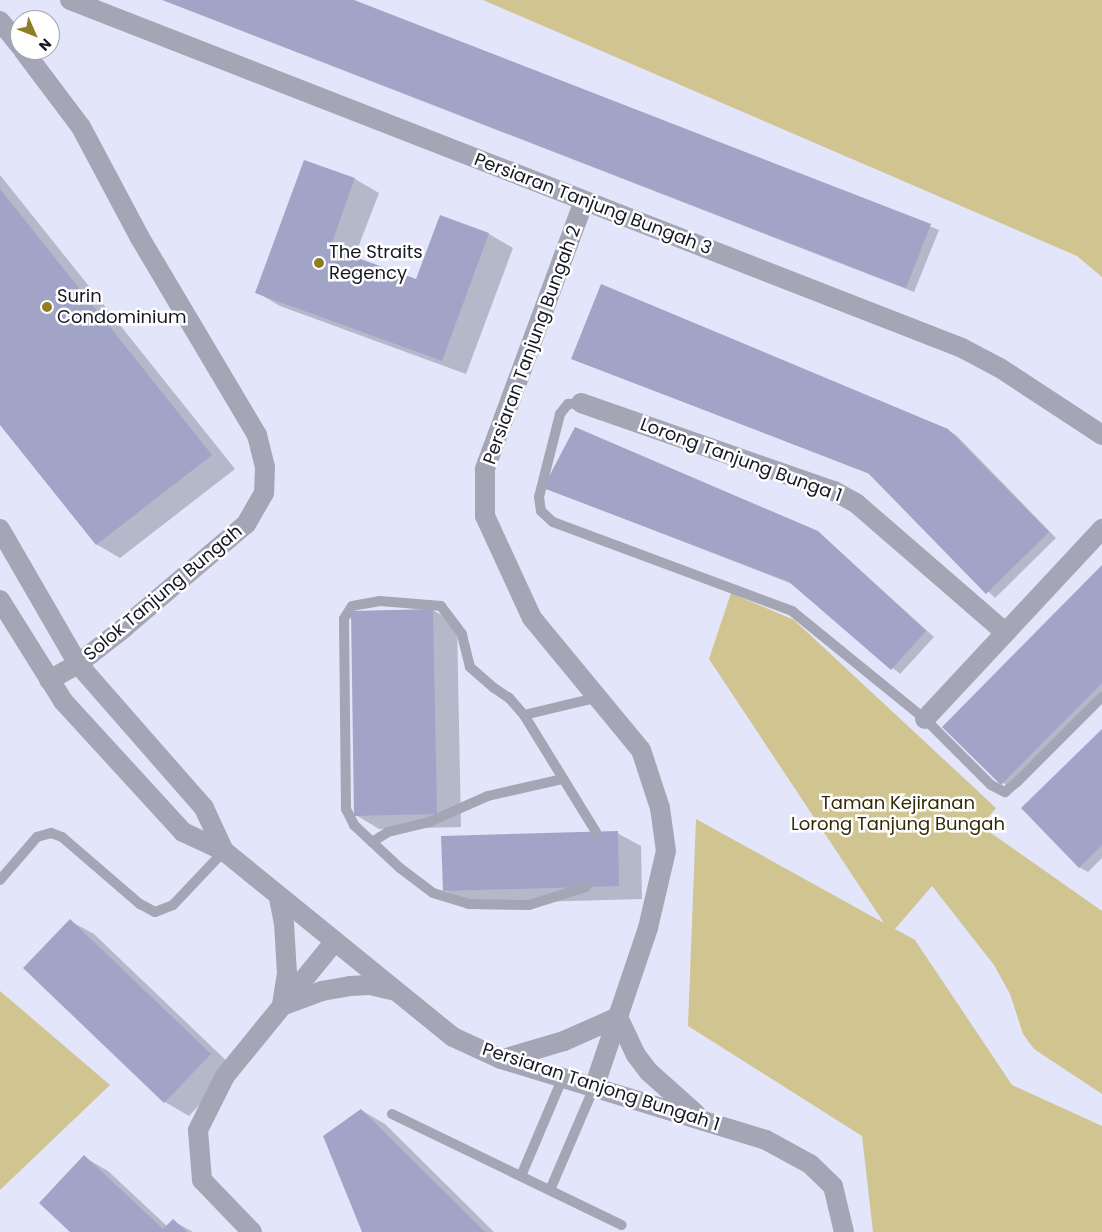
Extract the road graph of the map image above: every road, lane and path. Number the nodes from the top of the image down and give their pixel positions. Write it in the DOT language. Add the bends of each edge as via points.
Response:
graph roads {
  1 [pos="70,0"];
  2 [pos="0,21"];
  3 [pos="10,34"];
  4 [pos="31,60"];
  5 [pos="584,201"];
  6 [pos="581,403"];
  7 [pos="1102,435"];
  8 [pos="0,529"];
  9 [pos="1102,529"];
  10 [pos="0,600"];
  11 [pos="1005,632"];
  12 [pos="78,664"];
  13 [pos="49,680"];
  14 [pos="600,697"];
  15 [pos="1102,697"];
  16 [pos="524,715"];
  17 [pos="925,719"];
  18 [pos="562,779"];
  19 [pos="596,832"];
  20 [pos="372,842"];
  21 [pos="224,851"];
  22 [pos="0,880"];
  23 [pos="586,887"];
  24 [pos="279,898"];
  25 [pos="335,942"];
  26 [pos="395,990"];
  27 [pos="282,1006"];
  28 [pos="618,1016"];
  29 [pos="501,1059"];
  30 [pos="563,1077"];
  31 [pos="594,1085"];
  32 [pos="392,1114"];
  33 [pos="699,1117"];
  34 [pos="521,1176"];
  35 [pos="550,1190"];
  36 [pos="622,1225"];
  37 [pos="252,1232"];
  38 [pos="844,1232"];
  1 -- 5 [label="street, Persiaran Tanjung Bungah 3"];
  2 -- 3 [label="street"];
  4 -- 12 [label="street, Solok Tanjung Bungah" via="81,127 140,238 257,435 265,467 264,493 246,524 191,574"];
  5 -- 7 [label="street, Persiaran Tanjung Bungah 3" via="962,348 1000,368"];
  5 -- 14 [label="street, Persiaran Tanjung Bungah 2" via="485,469 485,516 532,618"];
  6 -- 11 [label="street, Lorong Tanjung Bunga 1" via="834,491 857,504"];
  6 -- 17 [label="lane" via="568,404 560,414 539,497 541,511 554,522 792,611"];
  8 -- 12 [label="street, Persiaran Tanjong Bungah 1"];
  9 -- 11 [label="street"];
  10 -- 13 [label="street, Persiaran Tanjong Bungah 1"];
  11 -- 17 [label="street"];
  12 -- 13 [label="street, Solok Tanjung Bungah"];
  12 -- 21 [label="street, Persiaran Tanjong Bungah 1" via="204,808"];
  13 -- 21 [label="street, Persiaran Tanjong Bungah 1" via="63,701 183,832"];
  14 -- 16 [label="lane"];
  14 -- 28 [label="street, Persiaran Tanjung Bungah 2" via="641,750 660,808 666,850 648,928"];
  15 -- 17 [label="lane" via="1005,792 991,785"];
  16 -- 18 [label="lane"];
  16 -- 20 [label="lane" via="509,698 470,667 462,634 441,606 380,601 352,606 344,619 346,809 354,824"];
  18 -- 19 [label="lane"];
  18 -- 20 [label="lane" via="488,796 429,822 388,832"];
  20 -- 23 [label="lane" via="433,893 468,904 528,905"];
  21 -- 22 [label="lane" via="173,904 155,912 140,904 62,838 51,834 37,837"];
  21 -- 24 [label="street, Persiaran Tanjong Bungah 1"];
  24 -- 25 [label="street, Persiaran Tanjong Bungah 1"];
  24 -- 27 [label="street" via="287,973"];
  25 -- 26 [label="street, Persiaran Tanjong Bungah 1"];
  25 -- 27 [label="street"];
  26 -- 27 [label="street" via="370,985 350,986 322,991"];
  26 -- 29 [label="street, Persiaran Tanjong Bungah 1" via="453,1036"];
  27 -- 37 [label="street" via="225,1076 198,1130 202,1180"];
  28 -- 29 [label="street" via="564,1041"];
  28 -- 31 [label="street, Persiaran Tanjung Bungah 2"];
  28 -- 33 [label="street" via="636,1055"];
  29 -- 30 [label="street, Persiaran Tanjong Bungah 1"];
  30 -- 31 [label="street, Persiaran Tanjong Bungah 1"];
  30 -- 34 [label="lane"];
  31 -- 33 [label="street, Persiaran Tanjong Bungah 1"];
  31 -- 35 [label="lane"];
  32 -- 34 [label="lane"];
  33 -- 38 [label="street, Persiaran Tanjong Bungah 1" via="766,1140 810,1164 833,1186"];
  34 -- 35 [label="lane"];
  35 -- 36 [label="lane"];
}
